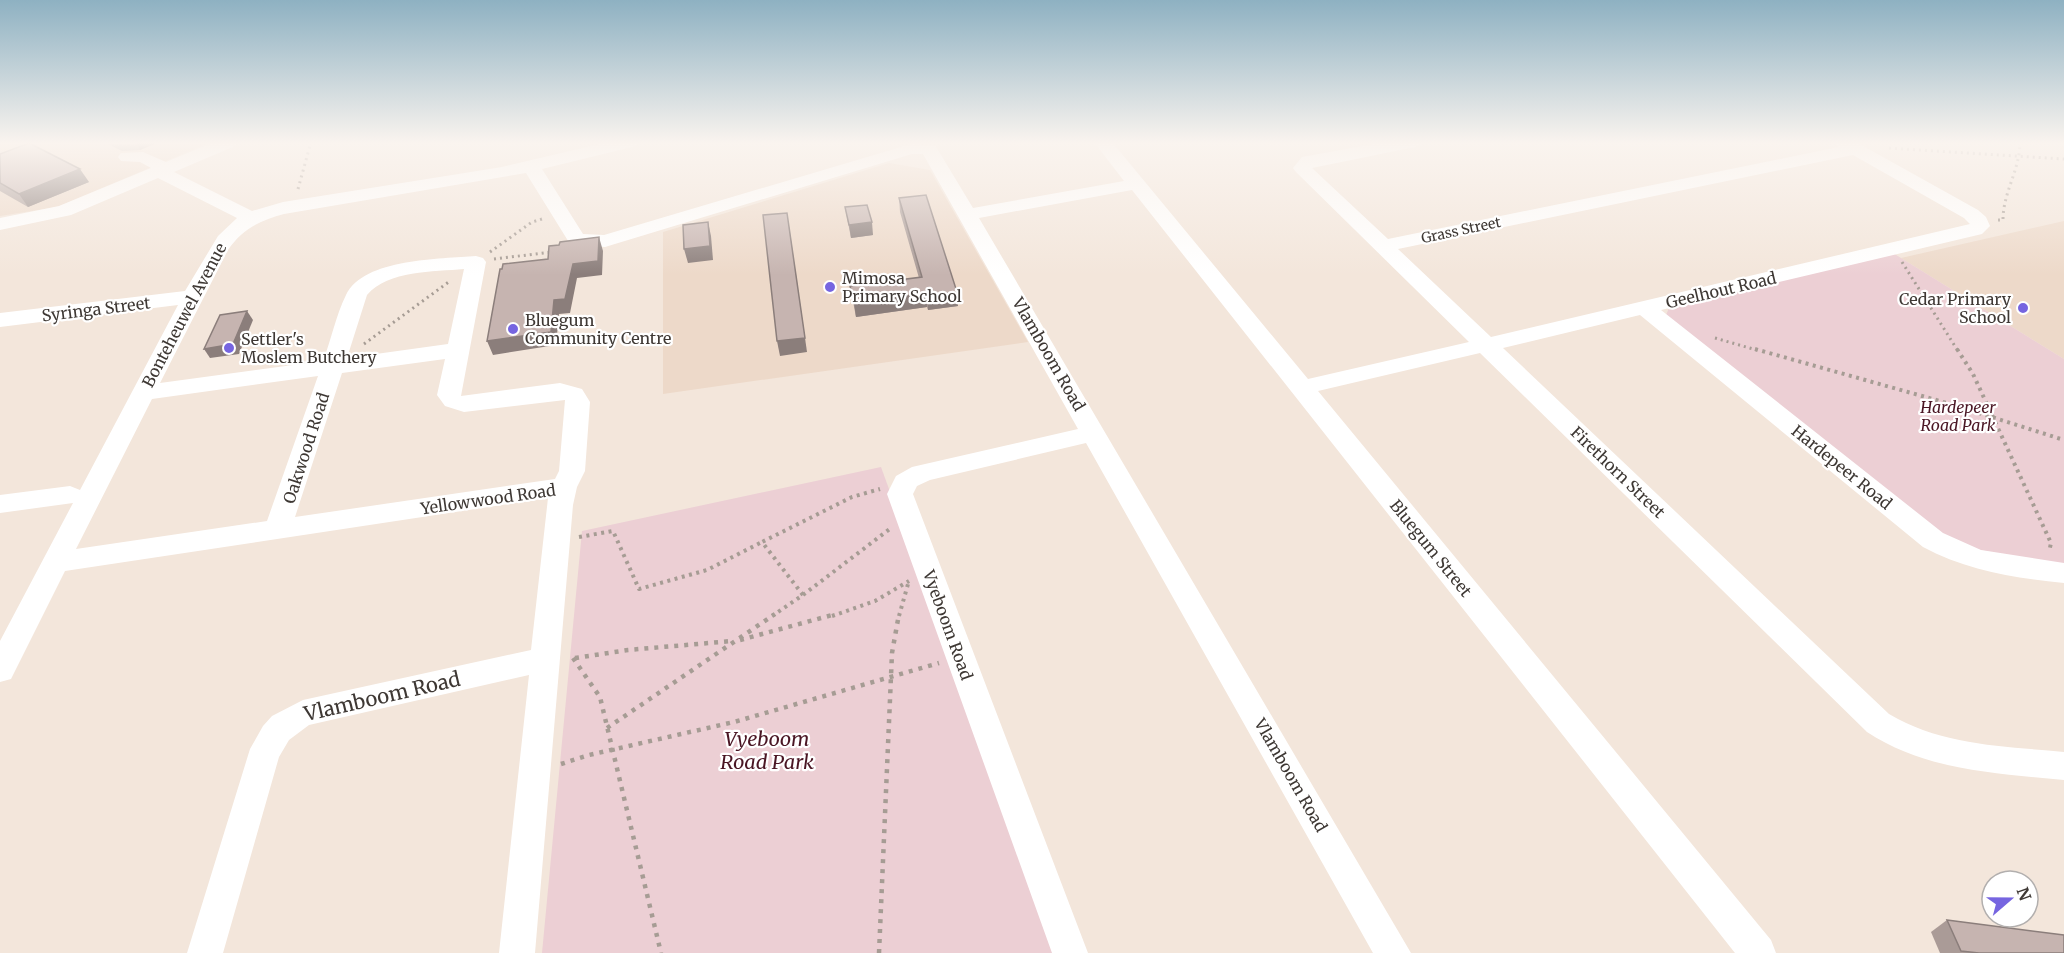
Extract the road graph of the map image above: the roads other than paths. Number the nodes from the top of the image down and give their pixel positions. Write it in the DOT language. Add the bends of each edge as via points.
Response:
graph roads {
  1 [pos="123,186"];
  2 [pos="194,186"];
  3 [pos="414,186"];
  4 [pos="544,186"];
  5 [pos="790,186"];
  6 [pos="953,186"];
  7 [pos="1123,186"];
  8 [pos="1139,186"];
  9 [pos="1321,186"];
  10 [pos="1660,186"];
  11 [pos="1922,186"];
  12 [pos="969,214"];
  13 [pos="252,218"];
  14 [pos="0,224"];
  15 [pos="1383,246"];
  16 [pos="192,297"];
  17 [pos="1645,308"];
  18 [pos="0,320"];
  19 [pos="1486,345"];
  20 [pos="458,350"];
  21 [pos="333,367"];
  22 [pos="1301,388"];
  23 [pos="142,393"];
  24 [pos="1095,433"];
  25 [pos="564,488"];
  26 [pos="70,495"];
  27 [pos="0,504"];
  28 [pos="279,529"];
  29 [pos="56,562"];
  30 [pos="2063,572"];
  31 [pos="555,656"];
  32 [pos="0,670"];
  33 [pos="2064,766"];
  34 [pos="205,953"];
  35 [pos="517,953"];
  36 [pos="1070,953"];
  37 [pos="1393,953"];
  38 [pos="1758,953"];
  1 -- 14 [label="street" via="53,215"];
  2 -- 13 [label="street"];
  3 -- 13 [label="street, Bonteheuwel Avenue" via="283,208"];
  4 -- 5 [label="street, Vlamboom Road" via="577,240 605,241"];
  6 -- 12 [label="street, Vlamboom Road"];
  7 -- 12 [label="street"];
  8 -- 22 [label="street, Bluegum Street"];
  9 -- 15 [label="street, Firethorn Street"];
  10 -- 15 [label="street, Grass Street"];
  11 -- 17 [label="street, Geelhout Road" via="1971,214 1980,224 1975,231"];
  12 -- 24 [label="street, Vlamboom Road"];
  13 -- 16 [label="street, Bonteheuwel Avenue" via="225,238"];
  15 -- 19 [label="street, Firethorn Street"];
  16 -- 18 [label="street, Syringa Street"];
  16 -- 23 [label="street, Bonteheuwel Avenue"];
  17 -- 19 [label="street, Geelhout Road"];
  17 -- 30 [label="street, Hardepeer Road" via="1933,540 1962,556 1994,565"];
  19 -- 22 [label="street, Geelhout Road"];
  19 -- 33 [label="street, Firethorn Street" via="1892,734 1932,750"];
  20 -- 21 [label="street"];
  20 -- 21 [label="street, Oakwood Road" via="476,262 392,273 362,285"];
  20 -- 25 [label="street" via="449,392 450,398 458,403 560,391 577,398 573,471"];
  21 -- 23 [label="street"];
  21 -- 28 [label="street, Oakwood Road"];
  22 -- 38 [label="street, Bluegum Street"];
  23 -- 29 [label="street, Bonteheuwel Avenue"];
  24 -- 36 [label="street, Vyeboom Road" via="914,476 901,487 900,494 908,515 917,571 960,657"];
  24 -- 37 [label="street, Vlamboom Road"];
  25 -- 28 [label="street, Yellowwood Road"];
  25 -- 31 [label="street, Yellowwood Road" via="557,540"];
  26 -- 27 [label="street"];
  28 -- 29 [label="street, Yellowwood Road"];
  29 -- 32 [label="street, Bonteheuwel Avenue"];
  31 -- 34 [label="street, Vlamboom Road" via="303,713 284,723 271,737 263,757"];
  31 -- 35 [label="street, Yellowwood Road" via="534,771"];
}
